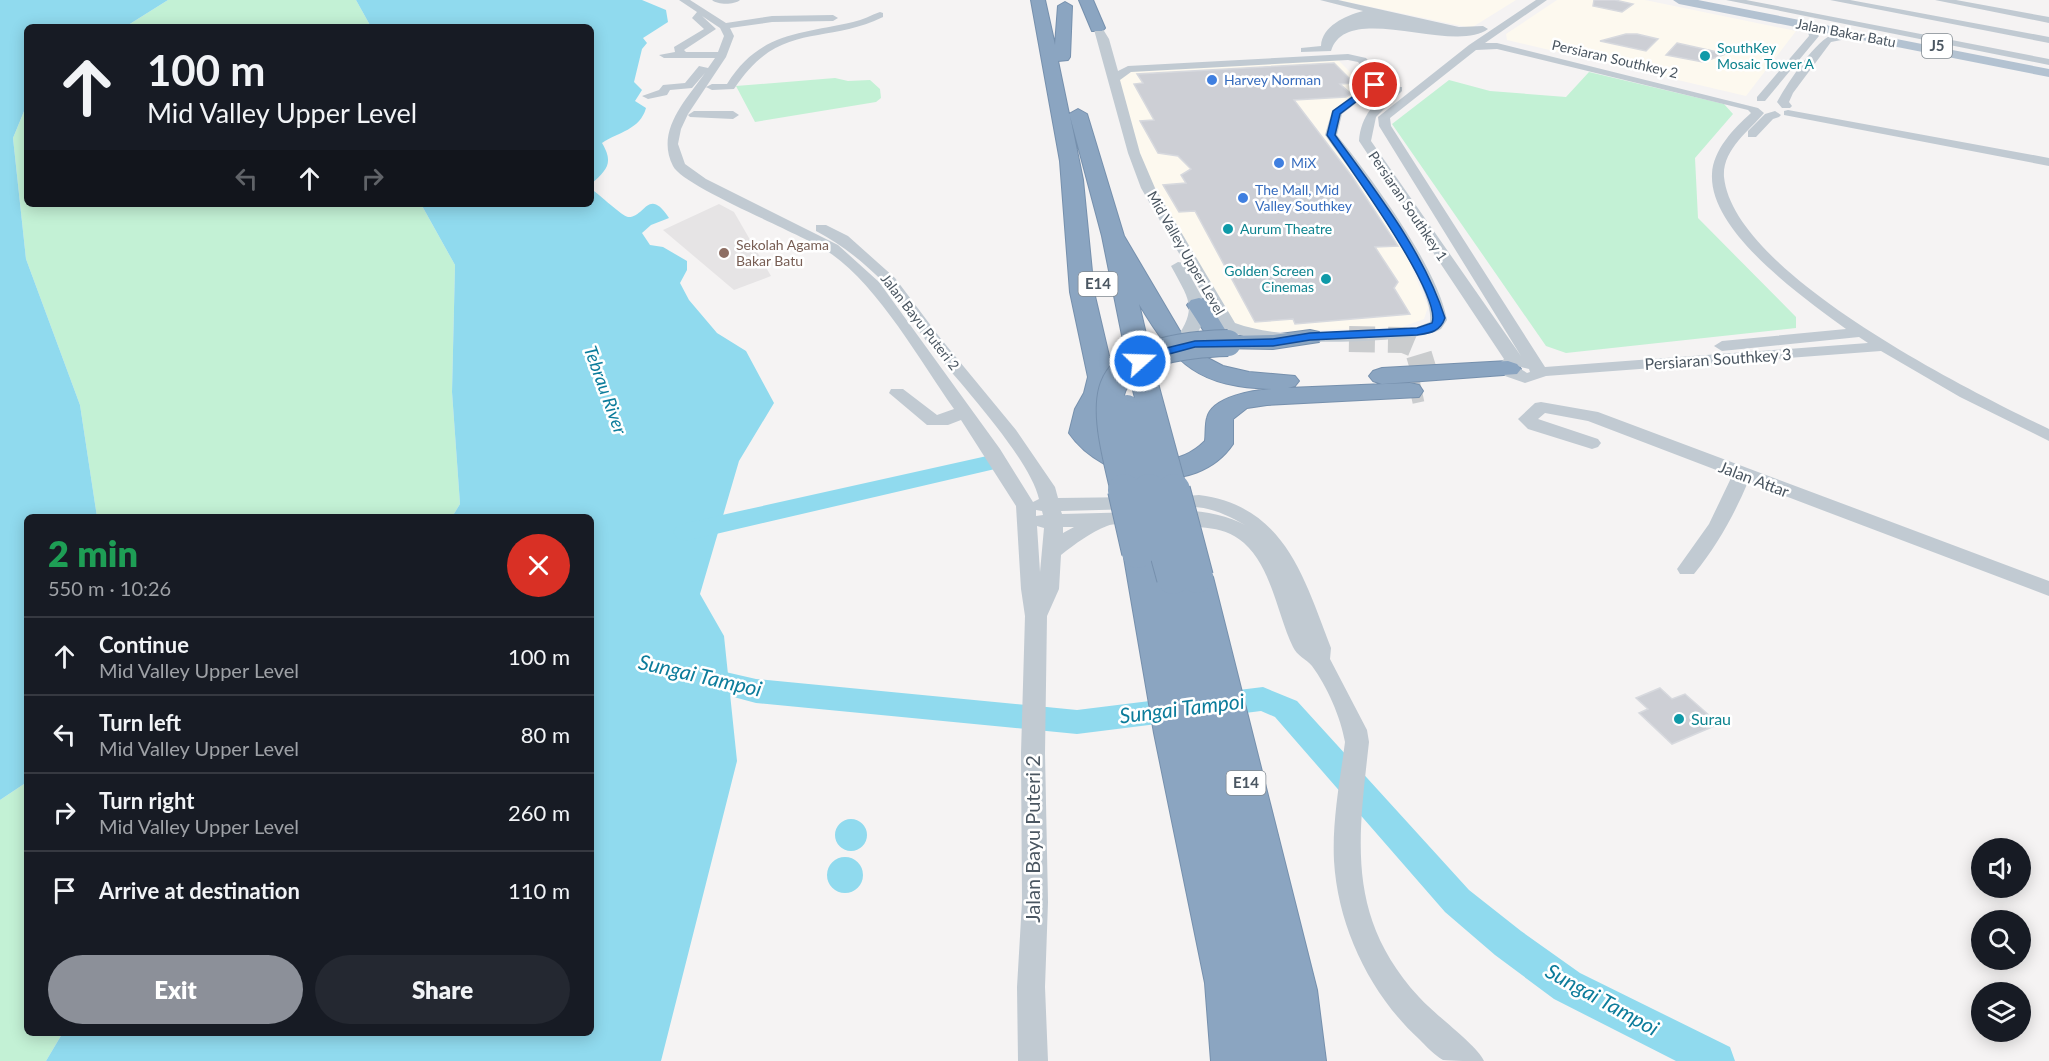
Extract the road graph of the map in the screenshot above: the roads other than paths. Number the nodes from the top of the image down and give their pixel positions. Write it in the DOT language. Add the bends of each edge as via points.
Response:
graph roads {
  1 [pos="684,0"];
  2 [pos="699,0"];
  3 [pos="717,0"];
  4 [pos="735,0"];
  5 [pos="1024,0"];
  6 [pos="1038,0"];
  7 [pos="1086,0"];
  8 [pos="1313,0"];
  9 [pos="1325,0"];
  10 [pos="1679,0"];
  11 [pos="1706,0"];
  12 [pos="1731,0"];
  13 [pos="1838,0"];
  14 [pos="1940,0"];
  15 [pos="1522,1"];
  16 [pos="1745,1"];
  17 [pos="1064,2"];
  18 [pos="1538,3"];
  19 [pos="1994,5"];
  20 [pos="701,12"];
  21 [pos="1371,14"];
  22 [pos="807,18"];
  23 [pos="2049,20"];
  24 [pos="738,23"];
  25 [pos="1796,23"];
  26 [pos="724,26"];
  27 [pos="1097,28"];
  28 [pos="1483,29"];
  29 [pos="768,30"];
  30 [pos="1049,30"];
  31 [pos="807,32"];
  32 [pos="1857,36"];
  33 [pos="1496,40"];
  34 [pos="2049,40"];
  35 [pos="1469,44"];
  36 [pos="1280,49"];
  37 [pos="1107,51"];
  38 [pos="715,52"];
  39 [pos="682,54"];
  40 [pos="664,55"];
  41 [pos="1056,58"];
  42 [pos="1436,61"];
  43 [pos="2049,62"];
  44 [pos="1132,63"];
  45 [pos="1183,67"];
  46 [pos="2049,68"];
  47 [pos="2049,73"];
  48 [pos="1111,74"];
  49 [pos="712,87"];
  50 [pos="1788,93"];
  51 [pos="648,96"];
  52 [pos="1725,97"];
  53 [pos="1767,108"];
  54 [pos="694,115"];
  55 [pos="732,116"];
  56 [pos="1817,116"];
  57 [pos="1342,148"];
  58 [pos="1069,160"];
  59 [pos="2049,161"];
  60 [pos="1169,226"];
  61 [pos="1113,236"];
  62 [pos="1175,259"];
  63 [pos="1769,260"];
  64 [pos="1199,305"];
  65 [pos="1865,331"];
  66 [pos="1818,336"];
  67 [pos="1310,337"];
  68 [pos="1223,338"];
  69 [pos="1180,345"];
  70 [pos="1889,346"];
  71 [pos="1842,350"];
  72 [pos="1523,364"];
  73 [pos="1410,391"];
  74 [pos="897,393"];
  75 [pos="1991,409"];
  76 [pos="962,412"];
  77 [pos="2049,428"];
  78 [pos="2049,436"];
  79 [pos="1592,443"];
  80 [pos="1742,474"];
  81 [pos="1027,513"];
  82 [pos="1053,513"];
  83 [pos="1119,519"];
  84 [pos="1051,553"];
  85 [pos="1687,569"];
  86 [pos="2049,590"];
  87 [pos="1036,616"];
  88 [pos="1319,658"];
  89 [pos="1259,987"];
  90 [pos="1033,1061"];
  91 [pos="1234,1061"];
  92 [pos="1259,1061"];
  93 [pos="1303,1061"];
  94 [pos="1468,1061"];
  1 -- 20 [label="street"];
  2 -- 24 [label="street"];
  3 -- 4 [label="street"];
  5 -- 41 [label="highway" via="1028,21"];
  6 -- 30 [label="highway, E14"];
  7 -- 27 [label="highway"];
  8 -- 21 [label="street"];
  9 -- 28 [label="street" via="1459,30"];
  10 -- 25 [label="main road, Jalan Bakar Batu / J5"];
  11 -- 46 [label="main road, Jalan Bakar Batu / J5"];
  12 -- 16 [label="street"];
  13 -- 34 [label="street"];
  14 -- 19 [label="street"];
  15 -- 18 [label="street, Persiaran Southkey 1"];
  15 -- 28 [label="street, Persiaran Southkey 1"];
  16 -- 43 [label="street" via="1811,11"];
  17 -- 30 [label="highway, E14"];
  17 -- 41 [label="highway"];
  18 -- 33 [label="street, Persiaran Southkey 1"];
  19 -- 23 [label="street"];
  20 -- 26 [label="street"];
  20 -- 39 [label="street" via="697,18 711,30 682,45 678,49"];
  21 -- 35 [label="street" via="1451,32"];
  21 -- 36 [label="street" via="1352,16 1334,27 1325,44 1327,49"];
  22 -- 24 [label="street"];
  22 -- 31 [label="street"];
  22 -- 31 [label="street" via="864,18 882,11 851,26"];
  24 -- 26 [label="street"];
  24 -- 49 [label="street, Jalan Bayu Puteri 2" via="741,34 737,49"];
  25 -- 32 [label="main road, Jalan Bakar Batu / J5"];
  25 -- 53 [label="street" via="1812,30 1814,36"];
  26 -- 38 [label="street, Jalan Bayu Puteri 2" via="729,36"];
  27 -- 37 [label="street, Mid Valley Upper Level"];
  27 -- 62 [label="street" via="1108,98 1130,175"];
  28 -- 35 [label="street, Persiaran Southkey 1"];
  29 -- 31 [label="street"];
  30 -- 41 [label="highway, E14"];
  31 -- 49 [label="street" via="781,42 747,65 730,87"];
  32 -- 47 [label="main road, Jalan Bakar Batu / J5"];
  32 -- 50 [label="street" via="1827,40"];
  33 -- 35 [label="street, Persiaran Southkey 2"];
  33 -- 52 [label="street, Persiaran Southkey 2"];
  35 -- 42 [label="street, Persiaran Southkey 1"];
  35 -- 72 [label="street, Persiaran Southkey 1" via="1384,117 1385,126"];
  37 -- 44 [label="street, Mid Valley Upper Level"];
  37 -- 48 [label="street, Mid Valley Upper Level"];
  38 -- 39 [label="street"];
  38 -- 51 [label="street" via="690,85 667,87 663,93"];
  38 -- 76 [label="street, Jalan Bayu Puteri 2" via="675,129 672,144 679,165 701,182 833,248 874,285"];
  39 -- 40 [label="street"];
  41 -- 58 [label="highway, E14"];
  41 -- 61 [label="highway, E14"];
  44 -- 45 [label="street, Mid Valley Upper Level"];
  44 -- 45 [label="street, Mid Valley Upper Level" via="1205,54 1203,61"];
  44 -- 48 [label="street, Mid Valley Upper Level"];
  45 -- 57 [label="street, Mid Valley Upper Level" via="1348,57 1362,60 1379,81 1336,113 1331,135"];
  48 -- 60 [label="street, Mid Valley Upper Level" via="1134,153"];
  49 -- 54 [label="street, Jalan Bayu Puteri 2"];
  50 -- 53 [label="street" via="1783,102"];
  50 -- 56 [label="street" via="1793,104"];
  52 -- 53 [label="street, Persiaran Southkey 2"];
  52 -- 53 [label="street" via="1746,110"];
  52 -- 53 [label="street" via="1760,96"];
  53 -- 56 [label="street, Persiaran Southkey 2"];
  53 -- 56 [label="street" via="1795,116"];
  53 -- 63 [label="street" via="1740,130 1719,164 1719,190 1737,223"];
  53 -- 65 [label="street" via="1730,166 1729,198 1762,246"];
  54 -- 55 [label="street"];
  54 -- 82 [label="street, Jalan Bayu Puteri 2" via="684,142 690,156 735,188 843,239 890,281 1010,434 1046,488"];
  56 -- 59 [label="street"];
  57 -- 67 [label="street, Mid Valley Upper Level" via="1405,243 1440,318 1430,330"];
  57 -- 72 [label="street, Persiaran Southkey 1" via="1353,110 1409,79 1371,113 1366,122 1365,141"];
  58 -- 73 [label="highway" via="1082,292 1101,377 1083,433 1105,453 1126,465 1153,470 1180,467 1202,459 1219,444 1220,416 1239,402 1267,397"];
  58 -- 89 [label="highway, E14, bridge" via="1127,408 1173,578"];
  60 -- 62 [label="street"];
  60 -- 67 [label="street, Mid Valley Upper Level" via="1229,326 1248,333"];
  61 -- 69 [label="highway"];
  61 -- 89 [label="highway, E14, bridge" via="1145,385 1197,577"];
  62 -- 64 [label="street"];
  63 -- 65 [label="street" via="1817,302"];
  63 -- 66 [label="street" via="1816,319"];
  64 -- 68 [label="highway"];
  64 -- 69 [label="street" via="1197,321"];
  65 -- 66 [label="street, Persiaran Southkey 3"];
  65 -- 70 [label="street"];
  66 -- 71 [label="street" via="1840,340 1845,344"];
  66 -- 72 [label="street, Persiaran Southkey 3"];
  67 -- 68 [label="highway" via="1273,342"];
  68 -- 89 [label="highway, bridge" via="1150,355 1130,367 1112,389 1109,413 1172,733"];
  69 -- 72 [label="highway" via="1191,359 1207,369 1249,380"];
  70 -- 71 [label="street, Persiaran Southkey 3"];
  70 -- 75 [label="street"];
  70 -- 77 [label="street"];
  71 -- 72 [label="street, Persiaran Southkey 3"];
  71 -- 75 [label="street" via="1885,362"];
  74 -- 76 [label="street" via="933,421 948,420"];
  75 -- 78 [label="street"];
  76 -- 81 [label="street, Jalan Bayu Puteri 2" via="994,453"];
  79 -- 80 [label="street, Jalan Attar" via="1534,425 1527,419 1541,407 1592,416"];
  80 -- 85 [label="street" via="1708,545"];
  80 -- 86 [label="street, Jalan Attar"];
  81 -- 82 [label="street"];
  81 -- 87 [label="street, Jalan Bayu Puteri 2"];
  82 -- 83 [label="street"];
  82 -- 84 [label="street, Jalan Bayu Puteri 2"];
  82 -- 88 [label="street" via="1204,502 1243,516 1262,528 1281,550 1320,648"];
  83 -- 84 [label="street" via="1080,531"];
  83 -- 88 [label="street" via="1203,518 1239,529 1257,542 1269,558 1305,650"];
  84 -- 87 [label="street, Jalan Bayu Puteri 2" via="1049,589"];
  87 -- 90 [label="street, Jalan Bayu Puteri 2"];
  88 -- 94 [label="street" via="1355,730 1357,742 1347,858 1358,920 1397,996 1422,1024"];
  89 -- 91 [label="highway"];
  89 -- 92 [label="highway, E14"];
  89 -- 93 [label="highway, E14"];
}
